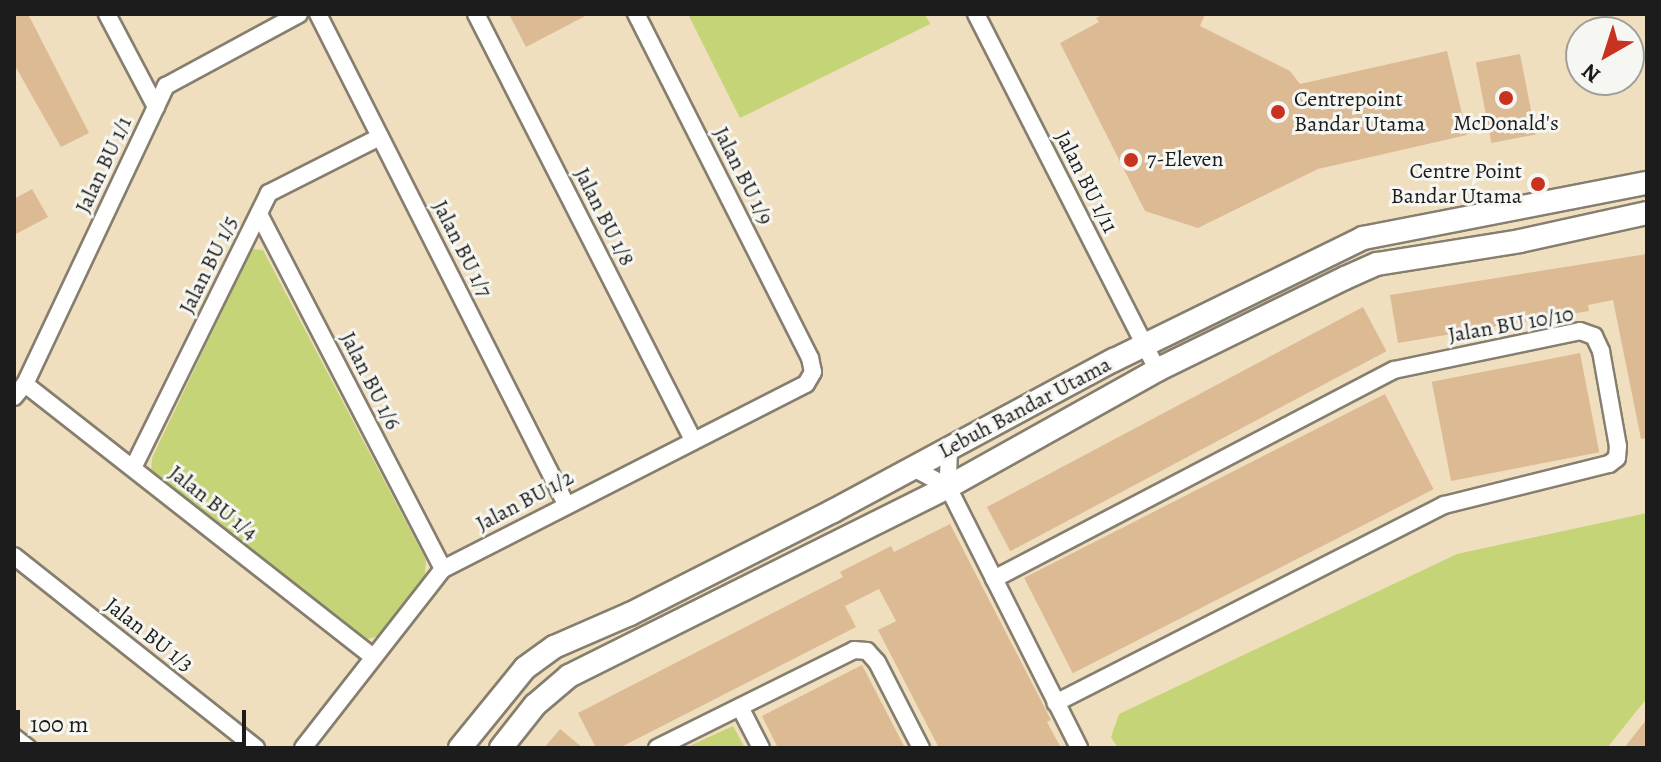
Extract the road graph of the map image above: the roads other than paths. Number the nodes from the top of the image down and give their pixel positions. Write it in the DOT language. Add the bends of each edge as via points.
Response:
graph roads {
  1 [pos="107,14"];
  2 [pos="299,14"];
  3 [pos="318,14"];
  4 [pos="476,14"];
  5 [pos="636,14"];
  6 [pos="979,15"];
  7 [pos="156,107"];
  8 [pos="380,137"];
  9 [pos="1647,183"];
  10 [pos="259,214"];
  11 [pos="1644,215"];
  12 [pos="1144,345"];
  13 [pos="810,358"];
  14 [pos="1157,370"];
  15 [pos="25,384"];
  16 [pos="14,397"];
  17 [pos="693,440"];
  18 [pos="949,449"];
  19 [pos="133,468"];
  20 [pos="913,468"];
  21 [pos="948,487"];
  22 [pos="566,504"];
  23 [pos="14,556"];
  24 [pos="443,569"];
  25 [pos="994,579"];
  26 [pos="373,657"];
  27 [pos="1056,703"];
  28 [pos="740,707"];
  29 [pos="14,737"];
  30 [pos="28,748"];
  31 [pos="256,748"];
  32 [pos="303,748"];
  33 [pos="460,748"];
  34 [pos="501,748"];
  35 [pos="657,748"];
  36 [pos="761,748"];
  37 [pos="921,748"];
  38 [pos="1079,748"];
  1 -- 7 [label="street"];
  2 -- 7 [label="street, Jalan BU 1/1" via="166,86"];
  3 -- 8 [label="street, Jalan BU 1/7"];
  4 -- 17 [label="street, Jalan BU 1/8"];
  5 -- 13 [label="street, Jalan BU 1/9"];
  6 -- 12 [label="street, Jalan BU 1/11"];
  7 -- 15 [label="street, Jalan BU 1/1"];
  8 -- 10 [label="street, Jalan BU 1/5" via="269,193"];
  8 -- 22 [label="street, Jalan BU 1/7"];
  9 -- 12 [label="main road, Lebuh Bandar Utama" via="1363,238"];
  10 -- 19 [label="street, Jalan BU 1/5"];
  10 -- 24 [label="street, Jalan BU 1/6"];
  11 -- 14 [label="main road, Lebuh Bandar Utama" via="1377,264"];
  12 -- 14 [label="street, Jalan BU 1/11"];
  12 -- 18 [label="main road, Lebuh Bandar Utama"];
  13 -- 17 [label="street, Jalan BU 1/2" via="813,372 806,384"];
  14 -- 21 [label="main road, Lebuh Bandar Utama"];
  15 -- 16 [label="street, Jalan BU 1/1"];
  15 -- 19 [label="street, Jalan BU 1/4"];
  17 -- 22 [label="street, Jalan BU 1/2"];
  18 -- 20 [label="main road, Lebuh Bandar Utama"];
  18 -- 21 [label="street"];
  19 -- 26 [label="street, Jalan BU 1/4"];
  20 -- 21 [label="street"];
  20 -- 33 [label="main road, Lebuh Bandar Utama" via="630,614 554,647 525,668"];
  21 -- 25 [label="street"];
  21 -- 34 [label="main road, Lebuh Bandar Utama" via="569,676 535,705"];
  22 -- 24 [label="street, Jalan BU 1/2"];
  23 -- 31 [label="street, Jalan BU 1/3"];
  24 -- 26 [label="street, Jalan BU 1/2"];
  25 -- 27 [label="street"];
  25 -- 27 [label="street, Jalan BU 10/10" via="1394,370 1580,331 1594,336 1618,446 1617,458 1609,464 1444,505"];
  26 -- 32 [label="street, Jalan BU 1/2"];
  27 -- 38 [label="street"];
  28 -- 35 [label="street"];
  28 -- 36 [label="street"];
  28 -- 37 [label="street" via="854,650 867,651"];
  29 -- 30 [label="street"];
}
